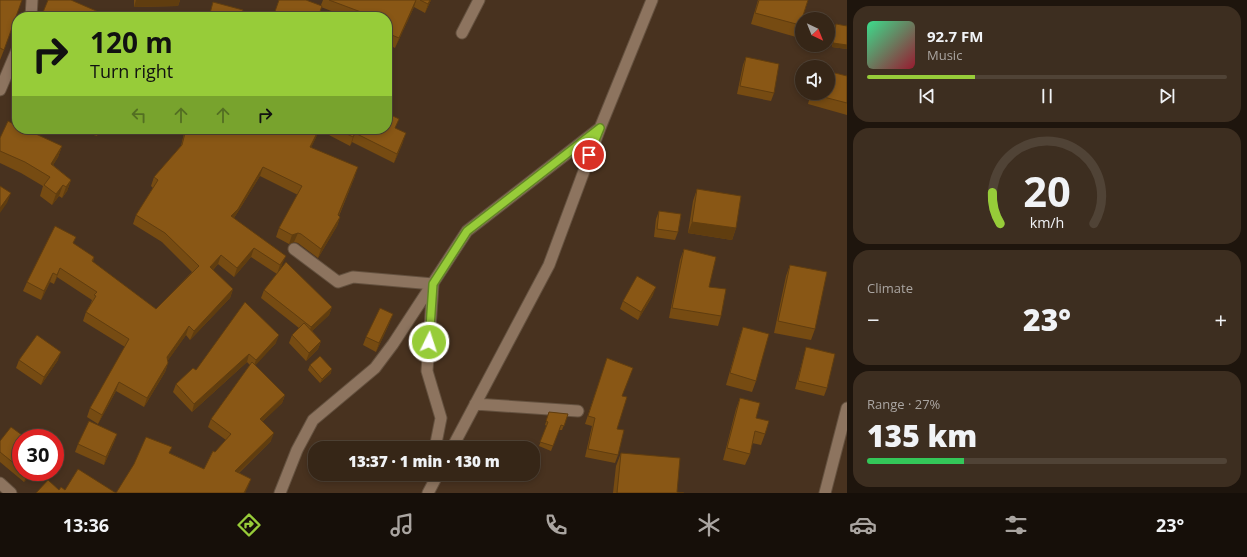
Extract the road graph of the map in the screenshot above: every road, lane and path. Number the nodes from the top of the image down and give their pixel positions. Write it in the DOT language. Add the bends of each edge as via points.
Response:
graph roads {
  1 [pos="32,0"];
  2 [pos="479,0"];
  3 [pos="652,0"];
  4 [pos="31,12"];
  5 [pos="462,33"];
  6 [pos="12,62"];
  7 [pos="0,90"];
  8 [pos="600,128"];
  9 [pos="294,249"];
  10 [pos="433,284"];
  11 [pos="475,404"];
  12 [pos="847,408"];
  13 [pos="578,411"];
  14 [pos="436,441"];
  15 [pos="456,441"];
  16 [pos="842,443"];
  17 [pos="430,481"];
  18 [pos="434,481"];
  19 [pos="0,483"];
  20 [pos="11,493"];
  21 [pos="280,493"];
  22 [pos="428,493"];
  23 [pos="825,493"];
  1 -- 4 [label="street"];
  2 -- 5 [label="street"];
  3 -- 8 [label="street"];
  6 -- 7 [label="street"];
  8 -- 10 [label="street" via="467,231"];
  8 -- 11 [label="street" via="549,265"];
  9 -- 10 [label="street" via="338,282 353,277"];
  10 -- 14 [label="street" via="427,371 440,418"];
  10 -- 21 [label="street" via="375,368 313,420 297,450"];
  11 -- 13 [label="street"];
  11 -- 15 [label="street"];
  12 -- 16 [label="street"];
  16 -- 23 [label="street"];
  17 -- 22 [label="street"];
  18 -- 22 [label="street"];
  19 -- 20 [label="street"];
}
